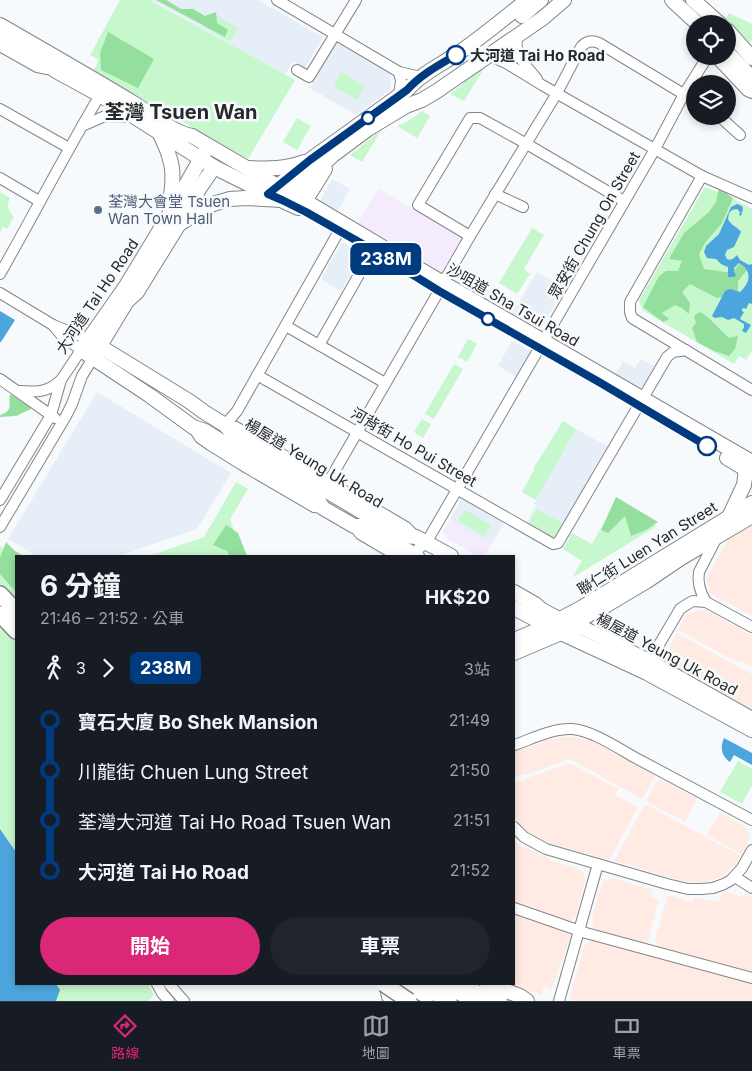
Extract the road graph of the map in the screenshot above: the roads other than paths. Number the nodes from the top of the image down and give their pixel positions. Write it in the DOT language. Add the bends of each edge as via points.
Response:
graph roads {
  1 [pos="276,0"];
  2 [pos="356,0"];
  3 [pos="527,0"];
  4 [pos="540,0"];
  5 [pos="672,0"];
  6 [pos="693,0"];
  7 [pos="555,2"];
  8 [pos="688,15"];
  9 [pos="710,15"];
  10 [pos="0,25"];
  11 [pos="335,35"];
  12 [pos="0,36"];
  13 [pos="518,36"];
  14 [pos="736,40"];
  15 [pos="0,46"];
  16 [pos="490,56"];
  17 [pos="752,58"];
  18 [pos="736,61"];
  19 [pos="702,65"];
  20 [pos="725,65"];
  21 [pos="297,70"];
  22 [pos="56,71"];
  23 [pos="398,72"];
  24 [pos="752,78"];
  25 [pos="542,85"];
  26 [pos="752,91"];
  27 [pos="411,92"];
  28 [pos="557,93"];
  29 [pos="684,94"];
  30 [pos="100,95"];
  31 [pos="0,109"];
  32 [pos="133,117"];
  33 [pos="729,125"];
  34 [pos="82,126"];
  35 [pos="160,134"];
  36 [pos="740,135"];
  37 [pos="525,143"];
  38 [pos="69,148"];
  39 [pos="655,149"];
  40 [pos="204,152"];
  41 [pos="333,156"];
  42 [pos="310,160"];
  43 [pos="214,167"];
  44 [pos="246,168"];
  45 [pos="702,176"];
  46 [pos="0,178"];
  47 [pos="279,194"];
  48 [pos="495,194"];
  49 [pos="752,198"];
  50 [pos="39,201"];
  51 [pos="305,201"];
  52 [pos="624,202"];
  53 [pos="523,207"];
  54 [pos="172,222"];
  55 [pos="339,231"];
  56 [pos="470,236"];
  57 [pos="373,250"];
  58 [pos="0,274"];
  59 [pos="441,287"];
  60 [pos="0,293"];
  61 [pos="286,326"];
  62 [pos="541,344"];
  63 [pos="319,345"];
  64 [pos="94,346"];
  65 [pos="686,350"];
  66 [pos="93,358"];
  67 [pos="257,375"];
  68 [pos="0,379"];
  69 [pos="61,380"];
  70 [pos="385,383"];
  71 [pos="752,390"];
  72 [pos="18,391"];
  73 [pos="640,402"];
  74 [pos="51,415"];
  75 [pos="62,423"];
  76 [pos="225,425"];
  77 [pos="357,432"];
  78 [pos="750,468"];
  79 [pos="328,481"];
  80 [pos="457,489"];
  81 [pos="0,500"];
  82 [pos="752,503"];
  83 [pos="752,516"];
  84 [pos="729,517"];
  85 [pos="354,526"];
  86 [pos="0,527"];
  87 [pos="717,537"];
  88 [pos="421,540"];
  89 [pos="395,555"];
  90 [pos="412,555"];
  91 [pos="449,555"];
  92 [pos="515,593"];
  93 [pos="0,594"];
  94 [pos="706,602"];
  95 [pos="600,609"];
  96 [pos="15,610"];
  97 [pos="519,611"];
  98 [pos="0,614"];
  99 [pos="562,623"];
  100 [pos="752,627"];
  101 [pos="15,630"];
  102 [pos="598,635"];
  103 [pos="518,639"];
  104 [pos="578,641"];
  105 [pos="540,642"];
  106 [pos="515,653"];
  107 [pos="643,658"];
  108 [pos="752,719"];
  109 [pos="752,730"];
  110 [pos="515,745"];
  111 [pos="752,820"];
  112 [pos="515,829"];
  113 [pos="752,850"];
  114 [pos="598,864"];
  115 [pos="735,876"];
  116 [pos="752,888"];
  117 [pos="515,908"];
  118 [pos="578,931"];
  119 [pos="752,978"];
  120 [pos="158,985"];
  121 [pos="170,985"];
  122 [pos="401,985"];
  123 [pos="408,985"];
  124 [pos="423,985"];
  125 [pos="444,985"];
  126 [pos="460,985"];
  127 [pos="490,985"];
  128 [pos="391,993"];
  129 [pos="169,1001"];
  130 [pos="184,1001"];
  131 [pos="410,1001"];
  132 [pos="435,1001"];
  133 [pos="449,1001"];
  134 [pos="477,1001"];
  135 [pos="500,1001"];
  136 [pos="527,1001"];
  137 [pos="559,1001"];
  1 -- 11 [label="street"];
  2 -- 11 [label="street"];
  3 -- 27 [label="main road"];
  4 -- 27 [label="main road" via="501,32"];
  5 -- 8 [label="main road"];
  6 -- 9 [label="main road"];
  7 -- 13 [label="main road"];
  7 -- 27 [label="main road"];
  10 -- 40 [label="main road, 沙咀道 Sha Tsui Road" via="185,135 192,136"];
  11 -- 21 [label="street" via="309,77"];
  11 -- 23 [label="street"];
  12 -- 22 [label="main road, 沙咀道 Sha Tsui Road"];
  13 -- 16 [label="main road"];
  13 -- 25 [label="street" via="518,53"];
  14 -- 17 [label="main road"];
  15 -- 22 [label="street, 沙咀道 Sha Tsui Road" via="37,67"];
  16 -- 25 [label="street"];
  16 -- 27 [label="main road" via="422,100"];
  18 -- 24 [label="main road"];
  19 -- 29 [label="street, 眾安街 Chung On Street"];
  20 -- 26 [label="main road"];
  22 -- 30 [label="main road, 沙咀道 Sha Tsui Road"];
  23 -- 27 [label="street"];
  23 -- 27 [label="street"];
  25 -- 28 [label="street"];
  27 -- 41 [label="main road"];
  27 -- 42 [label="main road"];
  28 -- 29 [label="street" via="581,47 594,41"];
  28 -- 37 [label="street"];
  28 -- 39 [label="street"];
  29 -- 39 [label="street, 眾安街 Chung On Street"];
  30 -- 32 [label="main road, 沙咀道 Sha Tsui Road"];
  30 -- 34 [label="street"];
  31 -- 38 [label="street"];
  32 -- 34 [label="street" via="105,116"];
  32 -- 35 [label="main road, 沙咀道 Sha Tsui Road"];
  33 -- 36 [label="street"];
  34 -- 38 [label="street"];
  35 -- 40 [label="main road, 沙咀道 Sha Tsui Road"];
  35 -- 54 [label="main road" via="172,169"];
  37 -- 48 [label="street"];
  37 -- 52 [label="street"];
  37 -- 56 [label="street" via="480,118 470,118 418,205"];
  38 -- 50 [label="street"];
  39 -- 45 [label="street"];
  39 -- 52 [label="street, 眾安街 Chung On Street"];
  40 -- 43 [label="main road, 沙咀道 Sha Tsui Road"];
  40 -- 44 [label="main road, 沙咀道 Sha Tsui Road"];
  40 -- 54 [label="main road, 大河道 Tai Ho Road"];
  41 -- 47 [label="main road"];
  41 -- 51 [label="main road"];
  42 -- 44 [label="main road" via="277,169"];
  42 -- 47 [label="main road"];
  43 -- 47 [label="main road, 沙咀道 Sha Tsui Road"];
  43 -- 54 [label="main road, 大河道 Tai Ho Road"];
  44 -- 47 [label="main road, 沙咀道 Sha Tsui Road"];
  45 -- 49 [label="street"];
  45 -- 65 [label="street" via="629,307 632,318"];
  46 -- 50 [label="street"];
  47 -- 51 [label="main road, 沙咀道 Sha Tsui Road"];
  47 -- 54 [label="main road, 大河道 Tai Ho Road" via="230,199"];
  47 -- 55 [label="main road, 沙咀道 Sha Tsui Road"];
  48 -- 53 [label="street"];
  48 -- 56 [label="street"];
  50 -- 58 [label="street"];
  51 -- 59 [label="main road, 沙咀道 Sha Tsui Road"];
  52 -- 62 [label="street, 眾安街 Chung On Street"];
  54 -- 64 [label="main road, 大河道 Tai Ho Road" via="126,286"];
  54 -- 64 [label="main road, 大河道 Tai Ho Road" via="137,292"];
  55 -- 57 [label="main road, 沙咀道 Sha Tsui Road"];
  55 -- 61 [label="street"];
  56 -- 59 [label="street"];
  57 -- 59 [label="main road, 沙咀道 Sha Tsui Road"];
  57 -- 63 [label="street"];
  59 -- 62 [label="main road, 沙咀道 Sha Tsui Road"];
  59 -- 70 [label="street"];
  60 -- 64 [label="street"];
  61 -- 63 [label="street"];
  61 -- 67 [label="street"];
  62 -- 73 [label="main road, 沙咀道 Sha Tsui Road"];
  62 -- 80 [label="street, 眾安街 Chung On Street"];
  63 -- 70 [label="street"];
  64 -- 66 [label="main road, 大河道 Tai Ho Road"];
  64 -- 69 [label="street, 大河道 Tai Ho Road"];
  64 -- 76 [label="main road, 楊屋道 Yeung Uk Road"];
  65 -- 71 [label="street"];
  65 -- 73 [label="street" via="669,354"];
  66 -- 75 [label="street, 大河道 Tai Ho Road"];
  66 -- 85 [label="main road, 楊屋道 Yeung Uk Road" via="193,427 205,431 318,500 323,508"];
  67 -- 76 [label="street" via="237,411"];
  67 -- 77 [label="street, 河背街 Ho Pui Street"];
  68 -- 72 [label="street"];
  69 -- 72 [label="street" via="46,390"];
  69 -- 74 [label="street, 大河道 Tai Ho Road"];
  70 -- 77 [label="street"];
  72 -- 74 [label="street"];
  73 -- 78 [label="main road, 沙咀道 Sha Tsui Road"];
  73 -- 80 [label="street, 河背街 Ho Pui Street" via="556,544"];
  74 -- 75 [label="street"];
  74 -- 81 [label="street, 大河道 Tai Ho Road"];
  75 -- 86 [label="street, 大河道 Tai Ho Road"];
  76 -- 79 [label="street, 楊屋道 Yeung Uk Road" via="236,427"];
  76 -- 88 [label="main road, 楊屋道 Yeung Uk Road" via="241,440 324,490 403,536"];
  77 -- 79 [label="street"];
  77 -- 80 [label="street, 河背街 Ho Pui Street"];
  78 -- 84 [label="main road"];
  79 -- 88 [label="street, 楊屋道 Yeung Uk Road" via="408,528"];
  80 -- 88 [label="street, 眾安街 Chung On Street"];
  82 -- 84 [label="main road, 聯仁街 Luen Yan Street"];
  83 -- 87 [label="main road, 聯仁街 Luen Yan Street"];
  84 -- 99 [label="main road, 聯仁街 Luen Yan Street"];
  85 -- 89 [label="street, 楊屋道 Yeung Uk Road" via="360,534"];
  85 -- 90 [label="main road, 楊屋道 Yeung Uk Road" via="365,526"];
  87 -- 94 [label="street" via="699,572 700,592"];
  87 -- 95 [label="main road, 聯仁街 Luen Yan Street"];
  88 -- 90 [label="street, 眾安街 Chung On Street"];
  88 -- 91 [label="main road, 楊屋道 Yeung Uk Road"];
  92 -- 99 [label="main road, 楊屋道 Yeung Uk Road"];
  93 -- 96 [label="highway"];
  94 -- 100 [label="street"];
  94 -- 107 [label="street" via="693,601 683,607 654,653"];
  95 -- 99 [label="main road, 聯仁街 Luen Yan Street"];
  95 -- 102 [label="main road"];
  97 -- 99 [label="main road, 楊屋道 Yeung Uk Road"];
  97 -- 103 [label="main road" via="526,626"];
  98 -- 101 [label="highway"];
  99 -- 102 [label="main road, 楊屋道 Yeung Uk Road"];
  99 -- 103 [label="main road"];
  99 -- 104 [label="main road, 楊屋道 Yeung Uk Road"];
  99 -- 105 [label="main road"];
  102 -- 107 [label="main road, 楊屋道 Yeung Uk Road"];
  104 -- 105 [label="main road"];
  104 -- 109 [label="main road, 楊屋道 Yeung Uk Road" via="647,673"];
  105 -- 106 [label="main road"];
  107 -- 108 [label="main road, 楊屋道 Yeung Uk Road"];
  110 -- 111 [label="street" via="558,730 574,729 588,733"];
  112 -- 114 [label="street" via="546,850"];
  113 -- 115 [label="street"];
  114 -- 115 [label="street" via="688,889 713,888"];
  114 -- 118 [label="street"];
  115 -- 116 [label="street"];
  117 -- 118 [label="street"];
  118 -- 119 [label="street"];
  118 -- 137 [label="street"];
  120 -- 129 [label="street"];
  121 -- 130 [label="street"];
  122 -- 128 [label="street"];
  123 -- 132 [label="highway"];
  124 -- 133 [label="highway"];
  125 -- 134 [label="highway"];
  126 -- 135 [label="main road"];
  127 -- 136 [label="main road"];
  128 -- 131 [label="highway, bridge"];
}
